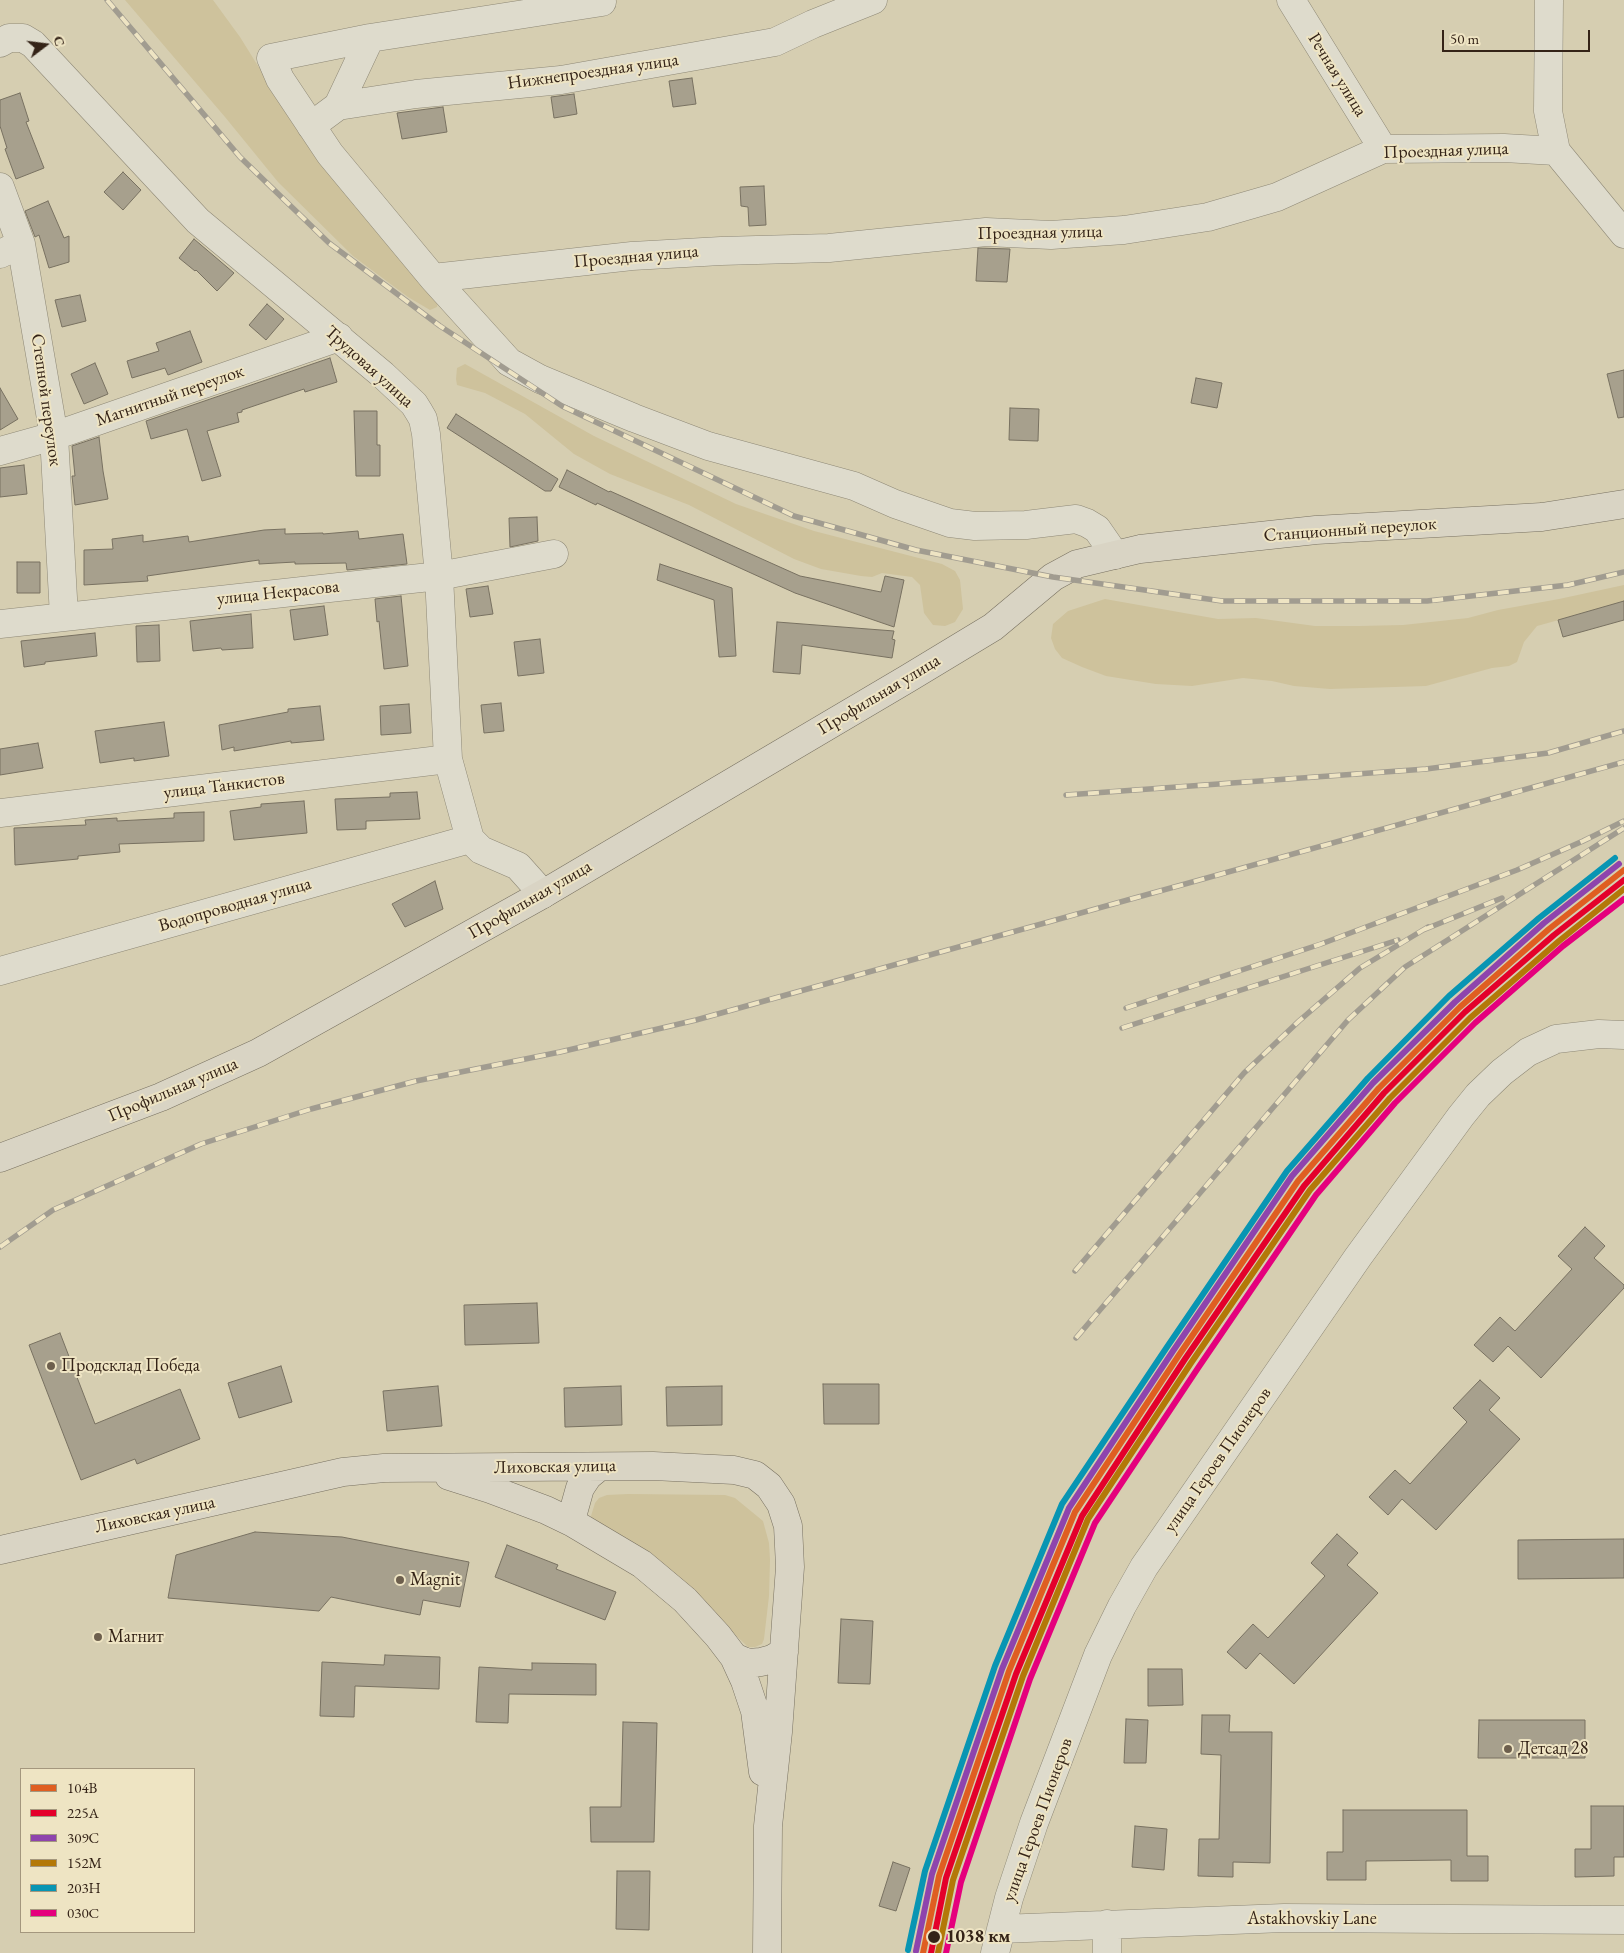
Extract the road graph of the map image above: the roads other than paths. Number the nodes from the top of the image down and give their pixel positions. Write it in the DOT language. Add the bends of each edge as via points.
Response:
graph roads {
  1 [pos="873,0"];
  2 [pos="1291,0"];
  3 [pos="1550,0"];
  4 [pos="602,2"];
  5 [pos="370,38"];
  6 [pos="0,43"];
  7 [pos="338,106"];
  8 [pos="311,126"];
  9 [pos="1383,149"];
  10 [pos="1556,151"];
  11 [pos="0,187"];
  12 [pos="1624,234"];
  13 [pos="11,249"];
  14 [pos="433,278"];
  15 [pos="339,338"];
  16 [pos="54,436"];
  17 [pos="0,451"];
  18 [pos="1624,504"];
  19 [pos="554,554"];
  20 [pos="1115,555"];
  21 [pos="1077,564"];
  22 [pos="439,576"];
  23 [pos="64,616"];
  24 [pos="0,624"];
  25 [pos="448,759"];
  26 [pos="0,813"];
  27 [pos="470,839"];
  28 [pos="543,894"];
  29 [pos="0,970"];
  30 [pos="1624,1035"];
  31 [pos="0,1158"];
  32 [pos="598,1466"];
  33 [pos="421,1468"];
  34 [pos="573,1523"];
  35 [pos="0,1550"];
  36 [pos="784,1652"];
  37 [pos="734,1657"];
  38 [pos="768,1826"];
  39 [pos="1624,1920"];
  40 [pos="1107,1924"];
  41 [pos="998,1941"];
  42 [pos="767,1953"];
  43 [pos="1107,1953"];
  1 -- 7 [label="street, Нижнепроездная улица" via="775,42 748,48 561,80 416,94"];
  2 -- 9 [label="street, Речная улица"];
  3 -- 10 [label="street" via="1548,111"];
  4 -- 5 [label="street"];
  5 -- 7 [label="street"];
  5 -- 8 [label="street" via="271,58 280,79"];
  6 -- 15 [label="street, Трудовая улица" via="9,38 23,38 33,44 198,221"];
  7 -- 8 [label="street, Нижнепроездная улица"];
  8 -- 14 [label="street" via="330,154"];
  9 -- 10 [label="street, Проездная улица"];
  9 -- 14 [label="street, Проездная улица" via="1277,197 1208,218 1124,230 1050,236 986,232 829,248 632,256"];
  10 -- 12 [label="street"];
  11 -- 13 [label="street, Степной переулок"];
  13 -- 16 [label="street, Степной переулок"];
  14 -- 20 [label="street" via="509,362 634,418 708,446 854,486 950,523 975,526 1026,525 1076,519 1087,522 1097,529"];
  15 -- 16 [label="street, Магнитный переулок"];
  15 -- 22 [label="street, Трудовая улица" via="400,390 414,404 422,419"];
  16 -- 17 [label="street, Магнитный переулок"];
  16 -- 23 [label="street, Степной переулок"];
  18 -- 20 [label="main road, Станционный переулок" via="1542,517 1316,530"];
  19 -- 22 [label="street, улица Некрасова"];
  20 -- 21 [label="main road, Станционный переулок"];
  21 -- 28 [label="main road, Профильная улица" via="1053,577 985,631"];
  22 -- 23 [label="street, улица Некрасова"];
  22 -- 25 [label="street, Трудовая улица"];
  23 -- 24 [label="street, улица Некрасова"];
  25 -- 26 [label="street, улица Танкистов"];
  25 -- 27 [label="street, Трудовая улица"];
  27 -- 28 [label="street" via="481,850 518,866"];
  27 -- 29 [label="street, Водопроводная улица"];
  28 -- 31 [label="main road, Профильная улица" via="258,1053 161,1097"];
  30 -- 41 [label="street, улица Героев Пионеров" via="1556,1039 1528,1052 1502,1072 1461,1116 1358,1257 1144,1567 1122,1606 1098,1655 1034,1823"];
  32 -- 33 [label="main road, Лиховская улица"];
  32 -- 34 [label="main road" via="580,1488"];
  32 -- 36 [label="main road, Лиховская улица" via="734,1470 755,1476 769,1486 781,1504 788,1526 790,1567"];
  33 -- 34 [label="main road" via="490,1489"];
  33 -- 35 [label="main road, Лиховская улица" via="343,1472"];
  34 -- 37 [label="main road" via="642,1564 684,1600"];
  36 -- 37 [label="main road" via="761,1662 748,1663"];
  36 -- 38 [label="main road, Лиховская улица"];
  37 -- 38 [label="main road" via="755,1711"];
  38 -- 42 [label="main road"];
  39 -- 40 [label="street, Astakhovskiy Lane" via="1284,1918"];
  40 -- 41 [label="street, Astakhovskiy Lane"];
  40 -- 43 [label="street"];
}
